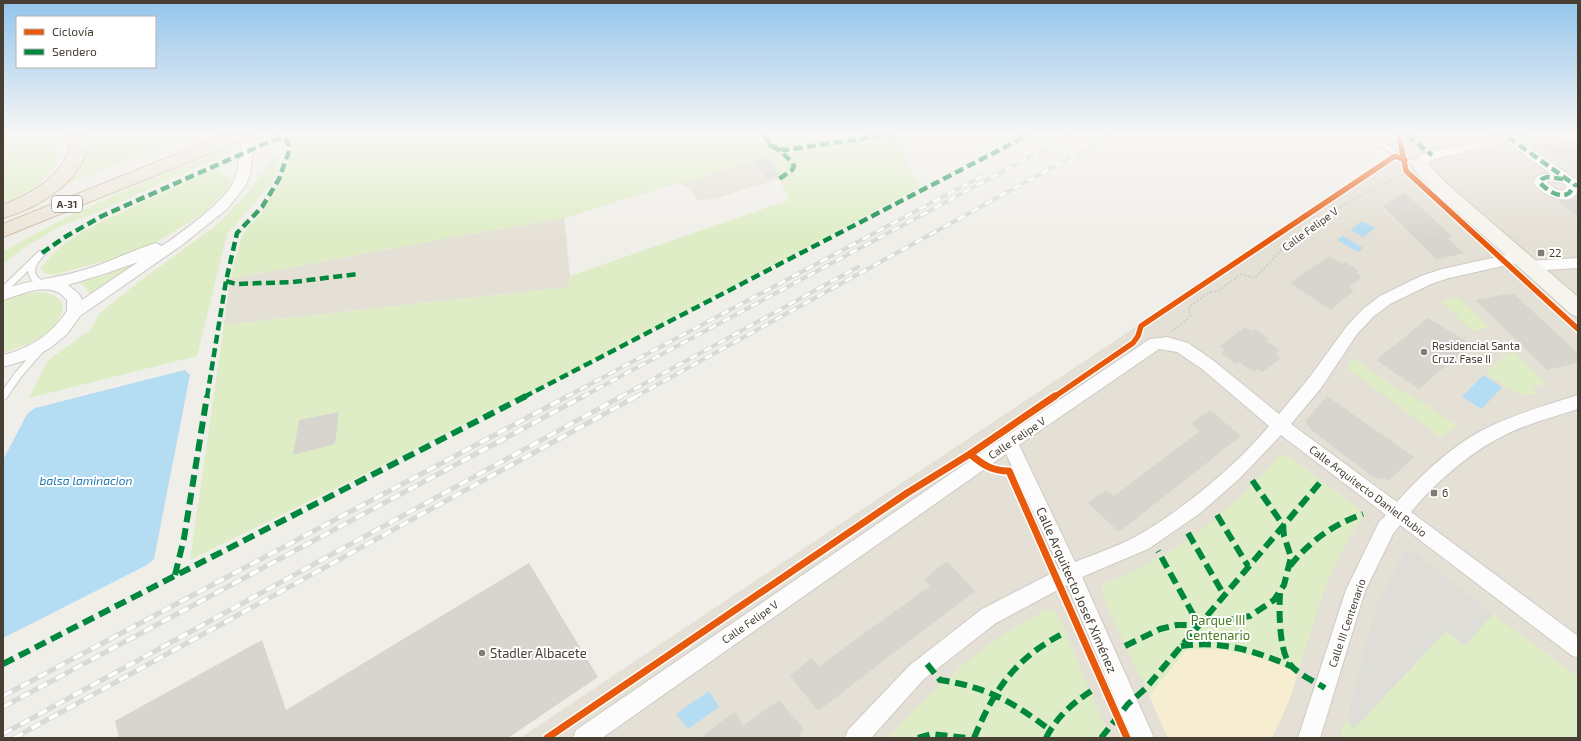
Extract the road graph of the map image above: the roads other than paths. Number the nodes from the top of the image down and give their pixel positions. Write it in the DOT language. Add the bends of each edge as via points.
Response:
graph roads {
  1 [pos="1414,169"];
  2 [pos="68,170"];
  3 [pos="124,170"];
  4 [pos="151,170"];
  5 [pos="243,170"];
  6 [pos="1554,170"];
  7 [pos="132,177"];
  8 [pos="1573,183"];
  9 [pos="3,212"];
  10 [pos="3,219"];
  11 [pos="196,227"];
  12 [pos="3,231"];
  13 [pos="3,246"];
  14 [pos="1524,262"];
  15 [pos="1578,263"];
  16 [pos="44,285"];
  17 [pos="3,290"];
  18 [pos="3,295"];
  19 [pos="1578,309"];
  20 [pos="75,312"];
  21 [pos="54,337"];
  22 [pos="1156,343"];
  23 [pos="3,361"];
  24 [pos="3,397"];
  25 [pos="1578,402"];
  26 [pos="1280,425"];
  27 [pos="1009,442"];
  28 [pos="1398,514"];
  29 [pos="1071,573"];
  30 [pos="1578,648"];
  31 [pos="584,738"];
  32 [pos="856,738"];
  33 [pos="1143,738"];
  34 [pos="1309,738"];
  1 -- 14 [label="street"];
  2 -- 9 [label="highway" via="53,184 28,201"];
  3 -- 10 [label="highway, A-31"];
  4 -- 7 [label="highway, A-31"];
  5 -- 11 [label="street" via="239,185 230,198"];
  6 -- 8 [label="street"];
  7 -- 12 [label="highway, A-31"];
  7 -- 13 [label="highway"];
  11 -- 16 [label="street" via="108,269 65,282"];
  11 -- 20 [label="street" via="147,264"];
  14 -- 15 [label="street"];
  14 -- 19 [label="street"];
  14 -- 26 [label="street" via="1447,273 1385,300 1352,330 1315,383"];
  16 -- 17 [label="lane" via="34,279 31,273 32,266 42,253"];
  16 -- 18 [label="street"];
  16 -- 20 [label="street" via="62,288 74,298"];
  20 -- 21 [label="street"];
  21 -- 23 [label="street" via="29,352"];
  21 -- 24 [label="lane" via="27,364"];
  22 -- 26 [label="street, Calle Arquitecto Daniel Rubio" via="1182,347 1208,365"];
  22 -- 27 [label="street, Calle Felipe V"];
  25 -- 28 [label="street, Calle III Centenario" via="1496,431 1467,449 1422,486"];
  26 -- 28 [label="street, Calle Arquitecto Daniel Rubio"];
  26 -- 29 [label="street" via="1233,474 1193,508 1141,543"];
  27 -- 29 [label="street, Calle Arquitecto Josef Ximénez"];
  27 -- 31 [label="street, Calle Felipe V"];
  28 -- 30 [label="street, Calle Arquitecto Daniel Rubio"];
  28 -- 34 [label="street, Calle III Centenario" via="1386,528 1356,590"];
  29 -- 32 [label="street" via="989,616 917,672"];
  29 -- 33 [label="street, Calle Arquitecto Josef Ximénez"];
}
